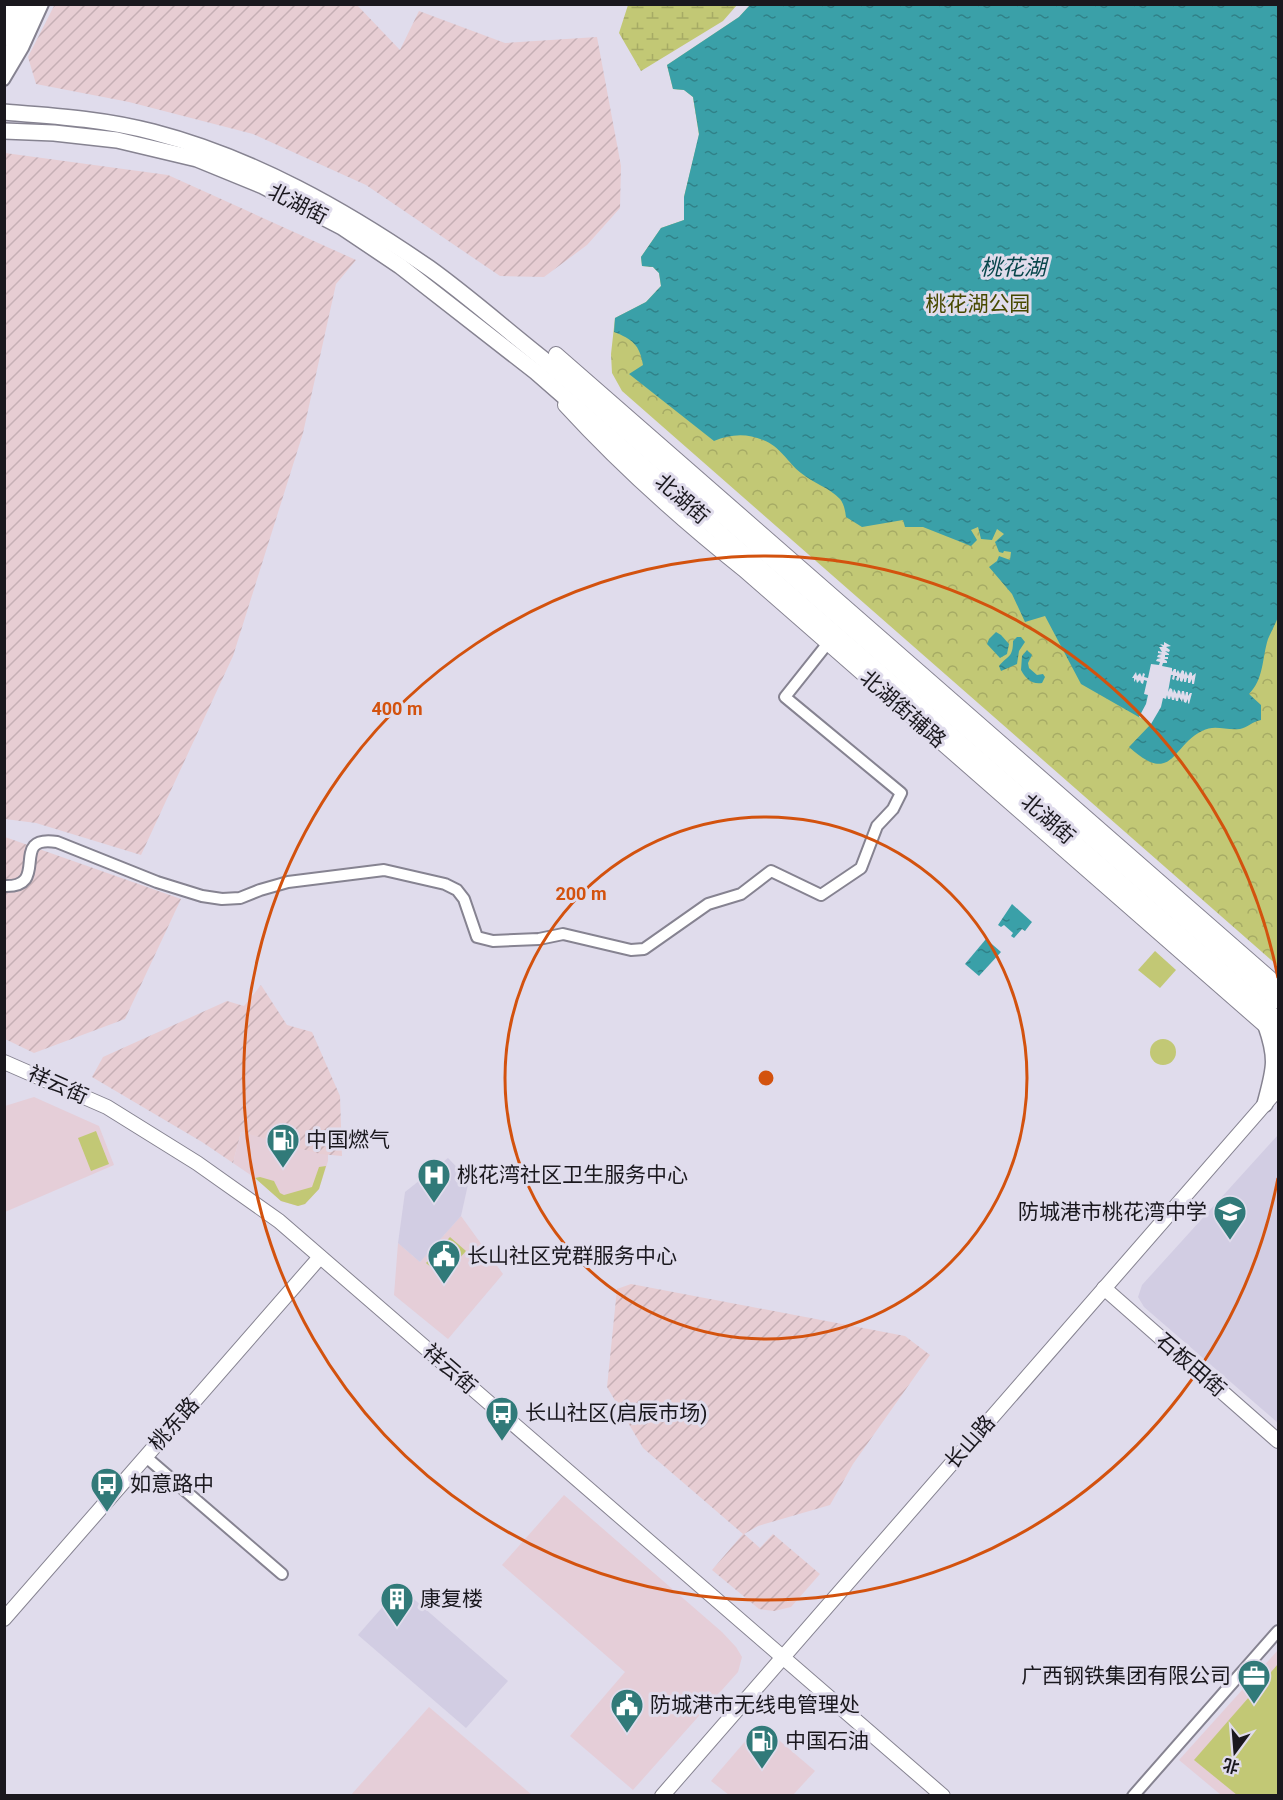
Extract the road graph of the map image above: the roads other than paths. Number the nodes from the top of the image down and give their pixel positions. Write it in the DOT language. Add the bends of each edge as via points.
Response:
graph roads {
  1 [pos="10,4"];
  2 [pos="19,4"];
  3 [pos="33,4"];
  4 [pos="43,4"];
  5 [pos="4,16"];
  6 [pos="4,24"];
  7 [pos="4,38"];
  8 [pos="4,68"];
  9 [pos="4,80"];
  10 [pos="4,112"];
  11 [pos="4,131"];
  12 [pos="556,354"];
  13 [pos="796,607"];
  14 [pos="828,643"];
  15 [pos="900,698"];
  16 [pos="4,886"];
  17 [pos="1278,985"];
  18 [pos="1278,1001"];
  19 [pos="1272,1023"];
  20 [pos="1278,1037"];
  21 [pos="4,1062"];
  22 [pos="1278,1089"];
  23 [pos="1272,1101"];
  24 [pos="320,1257"];
  25 [pos="1104,1288"];
  26 [pos="1278,1441"];
  27 [pos="146,1457"];
  28 [pos="282,1574"];
  29 [pos="4,1619"];
  30 [pos="1278,1631"];
  31 [pos="783,1657"];
  32 [pos="662,1796"];
  33 [pos="943,1796"];
  34 [pos="1133,1796"];
  1 -- 5 [label="street"];
  2 -- 6 [label="street"];
  2 -- 7 [label="main road"];
  3 -- 8 [label="main road"];
  4 -- 9 [label="street"];
  10 -- 18 [label="main road, 北湖街" via="90,119 153,132 215,151 292,185 363,224 431,270 543,359"];
  11 -- 13 [label="main road, 北湖街" via="117,140 197,159 263,186 342,227 400,266 536,372"];
  12 -- 17 [label="street, 北湖街辅路"];
  13 -- 14 [label="street, 北湖街辅路"];
  13 -- 15 [label="main road, 北湖街"];
  14 -- 15 [label="street, 北湖街辅路"];
  14 -- 16 [label="street" via="785,697 901,793 877,826 861,868 821,895 771,871 741,894 708,904 644,949 631,950 563,934 493,941 477,937 457,890 384,870 288,882 240,898 222,899 157,882 49,841 33,845 30,872 23,882"];
  15 -- 19 [label="main road, 北湖街"];
  19 -- 20 [label="street"];
  19 -- 23 [label="main road"];
  21 -- 24 [label="street, 祥云街" via="107,1107 147,1131 279,1221"];
  22 -- 23 [label="street, 长山路"];
  23 -- 25 [label="street, 长山路"];
  24 -- 27 [label="street, 桃东路"];
  24 -- 31 [label="street, 祥云街"];
  25 -- 26 [label="street, 石板田街"];
  25 -- 31 [label="street, 长山路"];
  27 -- 28 [label="street"];
  27 -- 29 [label="street, 桃东路"];
  30 -- 34 [label="street"];
  31 -- 32 [label="street, 长山路"];
  31 -- 33 [label="street, 祥云街"];
}
